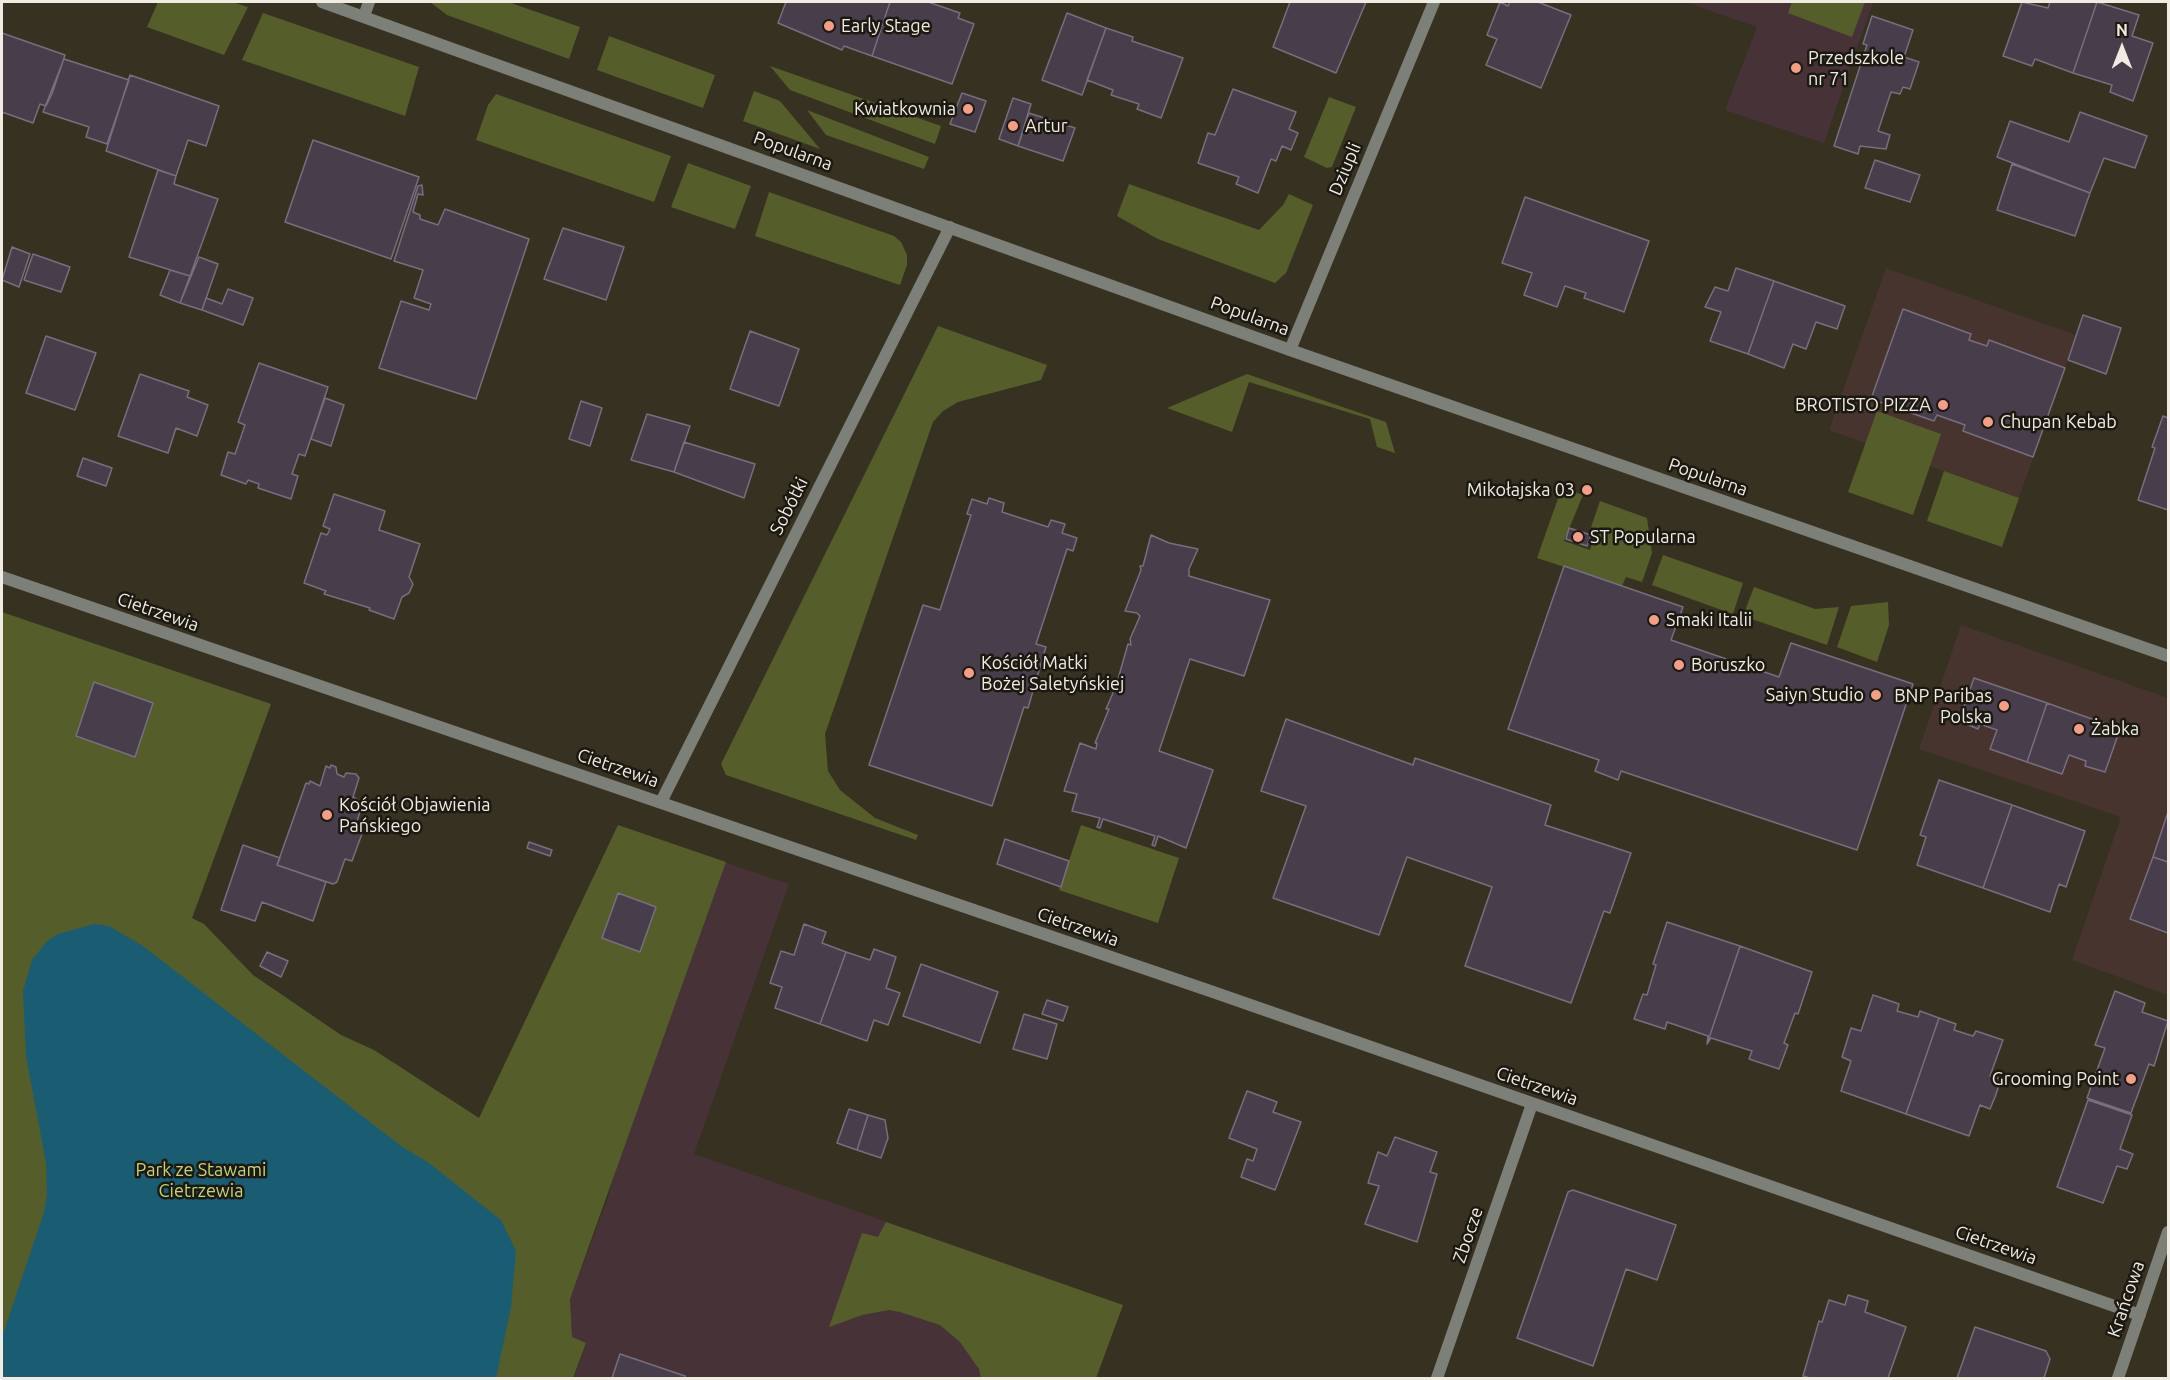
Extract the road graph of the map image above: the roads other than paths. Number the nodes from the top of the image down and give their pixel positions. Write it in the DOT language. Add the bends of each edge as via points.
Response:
graph roads {
  1 [pos="322,2"];
  2 [pos="369,2"];
  3 [pos="1434,2"];
  4 [pos="364,16"];
  5 [pos="950,227"];
  6 [pos="1290,350"];
  7 [pos="2,577"];
  8 [pos="2169,656"];
  9 [pos="661,802"];
  10 [pos="1532,1104"];
  11 [pos="2169,1232"];
  12 [pos="2140,1316"];
  13 [pos="1437,1378"];
  14 [pos="2118,1378"];
  1 -- 4 [label="street, Popularna"];
  2 -- 4 [label="street"];
  3 -- 6 [label="street, Dziupli"];
  4 -- 5 [label="street, Popularna"];
  5 -- 6 [label="street, Popularna"];
  5 -- 9 [label="street, Sobótki"];
  6 -- 8 [label="street, Popularna"];
  7 -- 9 [label="street, Cietrzewia"];
  9 -- 10 [label="street, Cietrzewia"];
  10 -- 12 [label="street, Cietrzewia"];
  10 -- 13 [label="street, Zbocze"];
  11 -- 12 [label="street, Krańcowa"];
  12 -- 14 [label="street, Krańcowa"];
}
